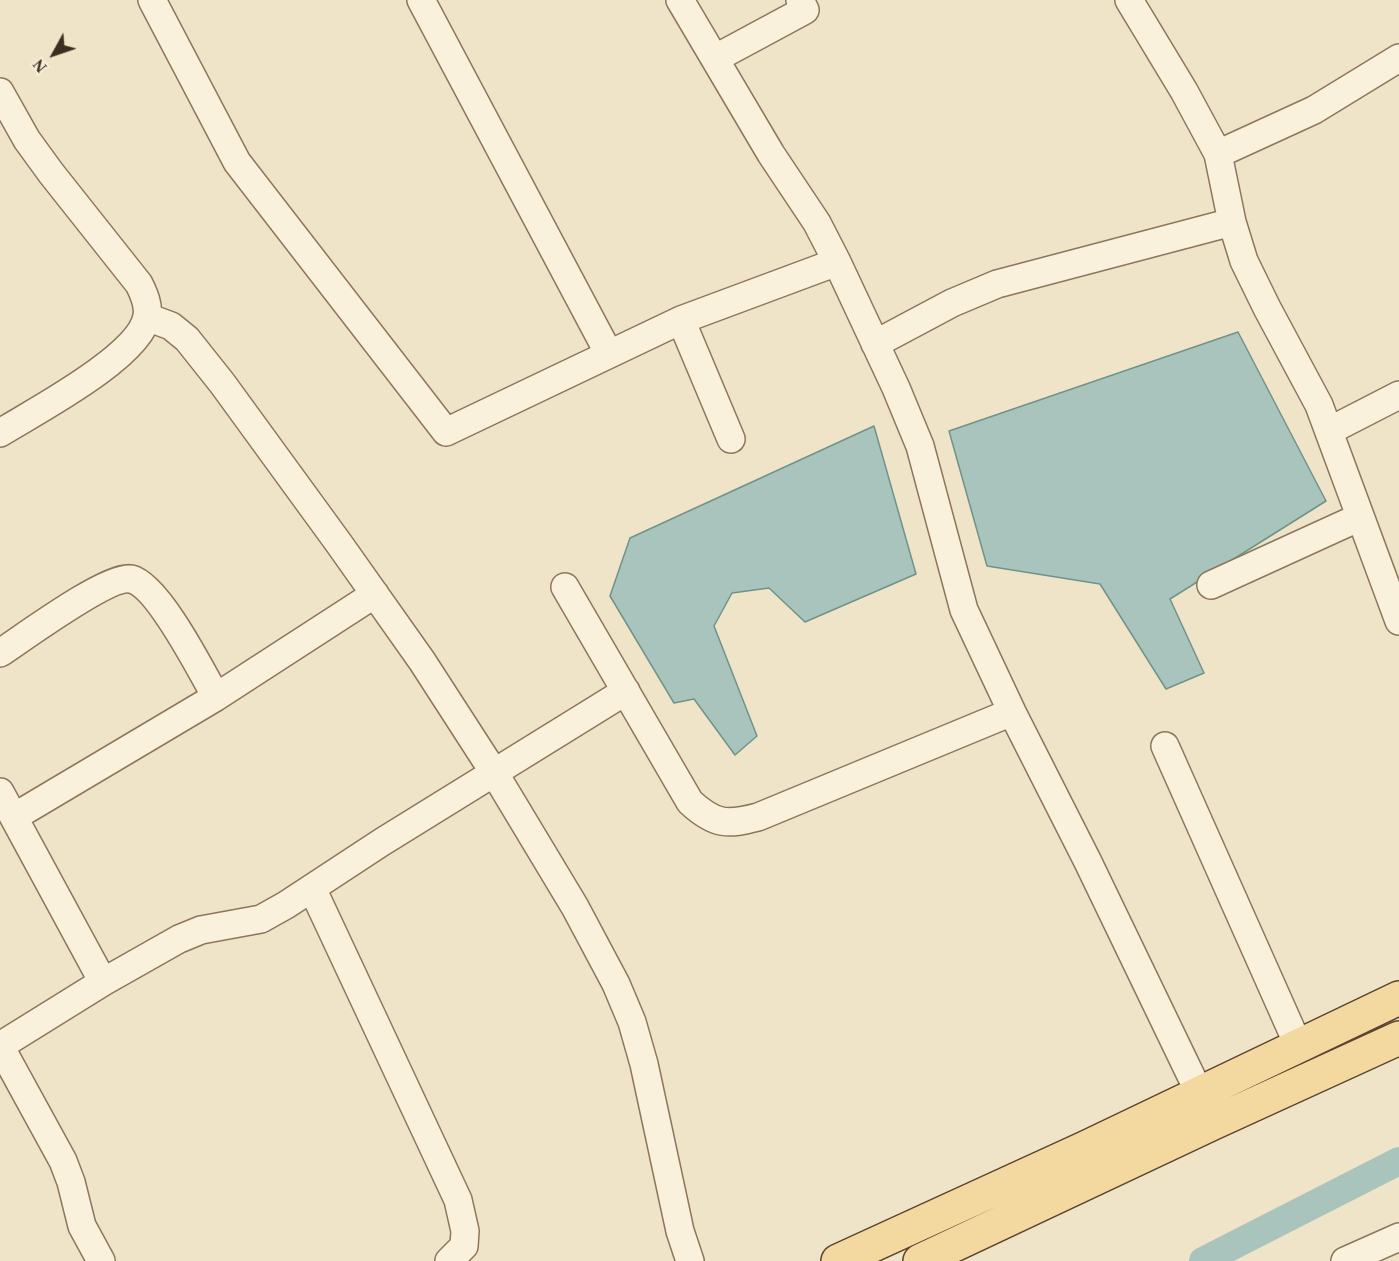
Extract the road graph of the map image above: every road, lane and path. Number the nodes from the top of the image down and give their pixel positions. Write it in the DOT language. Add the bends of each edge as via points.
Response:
graph roads {
  1 [pos="152,0"];
  2 [pos="421,0"];
  3 [pos="680,0"];
  4 [pos="800,0"];
  5 [pos="1129,0"];
  6 [pos="716,58"];
  7 [pos="1399,58"];
  8 [pos="0,92"];
  9 [pos="1218,154"];
  10 [pos="1232,222"];
  11 [pos="837,262"];
  12 [pos="147,317"];
  13 [pos="681,320"];
  14 [pos="875,344"];
  15 [pos="609,354"];
  16 [pos="1399,395"];
  17 [pos="1329,431"];
  18 [pos="0,433"];
  19 [pos="731,439"];
  20 [pos="1360,517"];
  21 [pos="1211,585"];
  22 [pos="565,587"];
  23 [pos="375,594"];
  24 [pos="1399,621"];
  25 [pos="0,653"];
  26 [pos="626,691"];
  27 [pos="216,697"];
  28 [pos="1012,712"];
  29 [pos="1165,746"];
  30 [pos="495,774"];
  31 [pos="0,792"];
  32 [pos="14,817"];
  33 [pos="312,888"];
  34 [pos="103,982"];
  35 [pos="1399,998"];
  36 [pos="1399,1038"];
  37 [pos="0,1046"];
  38 [pos="1299,1047"];
  39 [pos="1201,1093"];
  40 [pos="1213,1123"];
  41 [pos="1399,1237"];
  42 [pos="101,1261"];
  43 [pos="449,1261"];
  44 [pos="690,1261"];
  45 [pos="838,1261"];
  46 [pos="920,1261"];
  47 [pos="1345,1261"];
  1 -- 15 [label="street" via="237,162 446,432"];
  2 -- 15 [label="street"];
  3 -- 6 [label="street"];
  4 -- 6 [label="street" via="805,10"];
  5 -- 9 [label="street"];
  6 -- 11 [label="street"];
  7 -- 9 [label="street" via="1324,105"];
  8 -- 12 [label="street" via="51,173 140,284 147,302"];
  9 -- 10 [label="street"];
  10 -- 14 [label="street" via="997,284"];
  10 -- 17 [label="street" via="1245,261"];
  11 -- 13 [label="street"];
  11 -- 14 [label="street"];
  12 -- 18 [label="street" via="124,351 99,372"];
  12 -- 23 [label="street" via="171,326 187,339"];
  13 -- 15 [label="street"];
  13 -- 19 [label="street"];
  14 -- 28 [label="street" via="920,446 964,610"];
  16 -- 17 [label="street"];
  17 -- 20 [label="street"];
  20 -- 21 [label="street"];
  20 -- 24 [label="street"];
  22 -- 26 [label="street"];
  23 -- 27 [label="street"];
  23 -- 30 [label="street"];
  25 -- 27 [label="street" via="98,589 130,579 142,584 165,611"];
  26 -- 28 [label="street" via="690,802 718,822 735,823 822,792"];
  26 -- 30 [label="street"];
  27 -- 32 [label="street"];
  28 -- 39 [label="street"];
  29 -- 38 [label="street"];
  30 -- 33 [label="street"];
  30 -- 44 [label="street" via="575,907 632,1022"];
  31 -- 32 [label="street"];
  32 -- 34 [label="street"];
  33 -- 34 [label="street" via="261,919 201,930 179,939"];
  33 -- 43 [label="street" via="458,1200 465,1246"];
  34 -- 37 [label="street"];
  35 -- 38 [label="main road"];
  36 -- 40 [label="main road"];
  37 -- 42 [label="street" via="63,1161 82,1226"];
  38 -- 39 [label="main road"];
  39 -- 40 [label="street"];
  39 -- 45 [label="main road"];
  40 -- 46 [label="main road"];
  41 -- 47 [label="street"];
}
